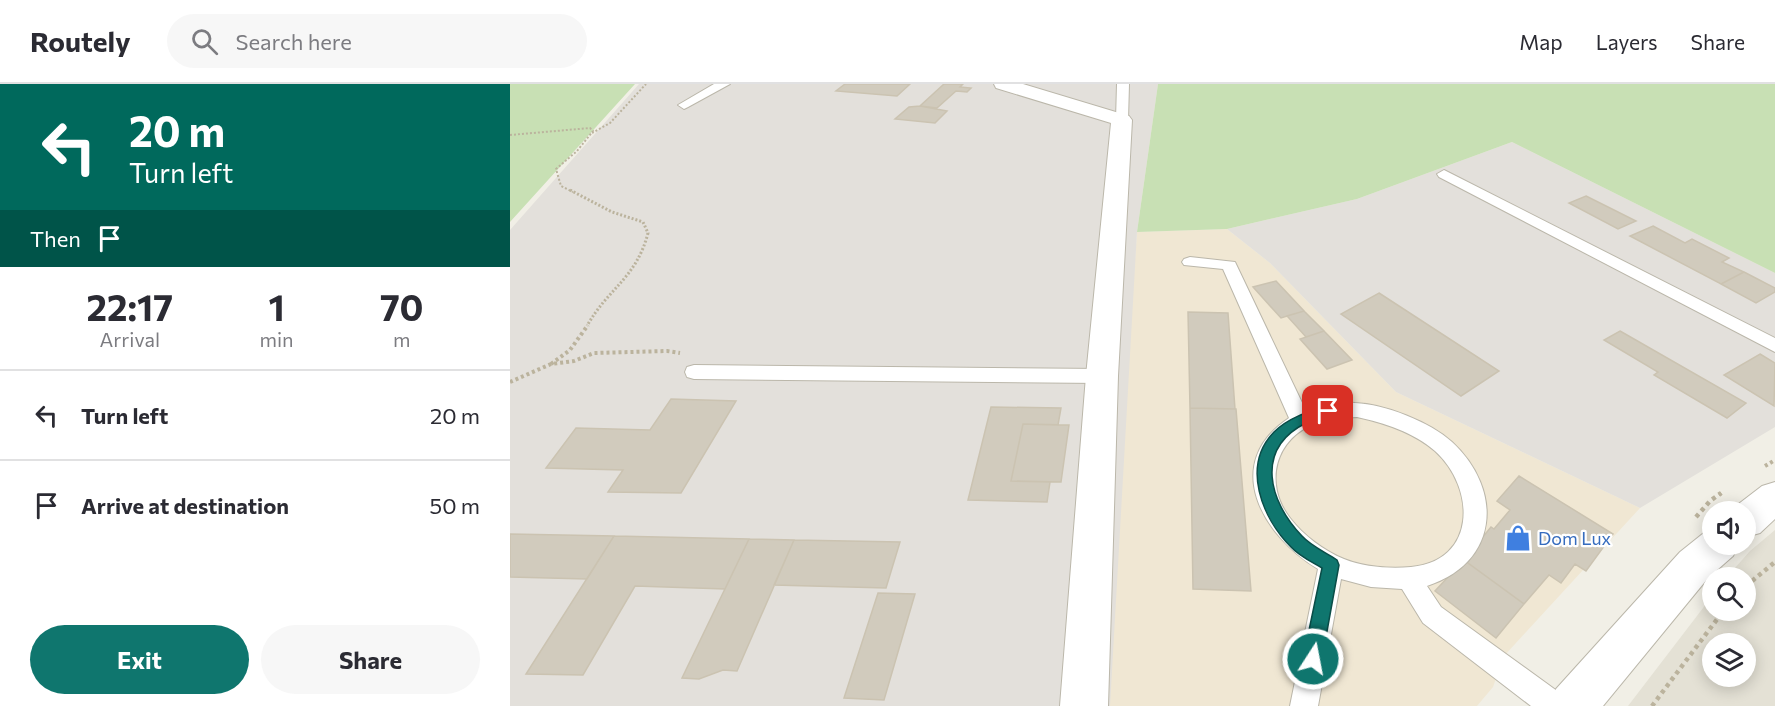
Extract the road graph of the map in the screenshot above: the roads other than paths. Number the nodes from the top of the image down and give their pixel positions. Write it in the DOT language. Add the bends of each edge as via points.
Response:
graph roads {
  1 [pos="724,84"];
  2 [pos="1003,84"];
  3 [pos="1123,84"];
  4 [pos="684,105"];
  5 [pos="1122,120"];
  6 [pos="1444,174"];
  7 [pos="1190,262"];
  8 [pos="1775,346"];
  9 [pos="691,364"];
  10 [pos="1102,376"];
  11 [pos="1300,420"];
  12 [pos="1775,497"];
  13 [pos="1756,513"];
  14 [pos="1706,555"];
  15 [pos="1331,565"];
  16 [pos="1409,579"];
  17 [pos="1084,706"];
  18 [pos="1304,706"];
  19 [pos="1554,706"];
  20 [pos="1573,706"];
  1 -- 4 [label="lane"];
  2 -- 5 [label="street"];
  3 -- 5 [label="lane"];
  5 -- 10 [label="street"];
  6 -- 8 [label="lane"];
  7 -- 11 [label="lane" via="1228,266"];
  9 -- 10 [label="lane"];
  10 -- 17 [label="street"];
  11 -- 15 [label="lane" via="1278,436 1266,459 1264,486 1275,515 1298,543"];
  11 -- 16 [label="lane" via="1328,411 1357,410 1389,416 1418,429 1445,448 1465,472 1476,499 1477,526 1465,551 1442,569"];
  12 -- 13 [label="street"];
  14 -- 20 [label="street"];
  15 -- 16 [label="lane" via="1370,578"];
  15 -- 18 [label="lane"];
  16 -- 19 [label="lane" via="1432,615"];
}
